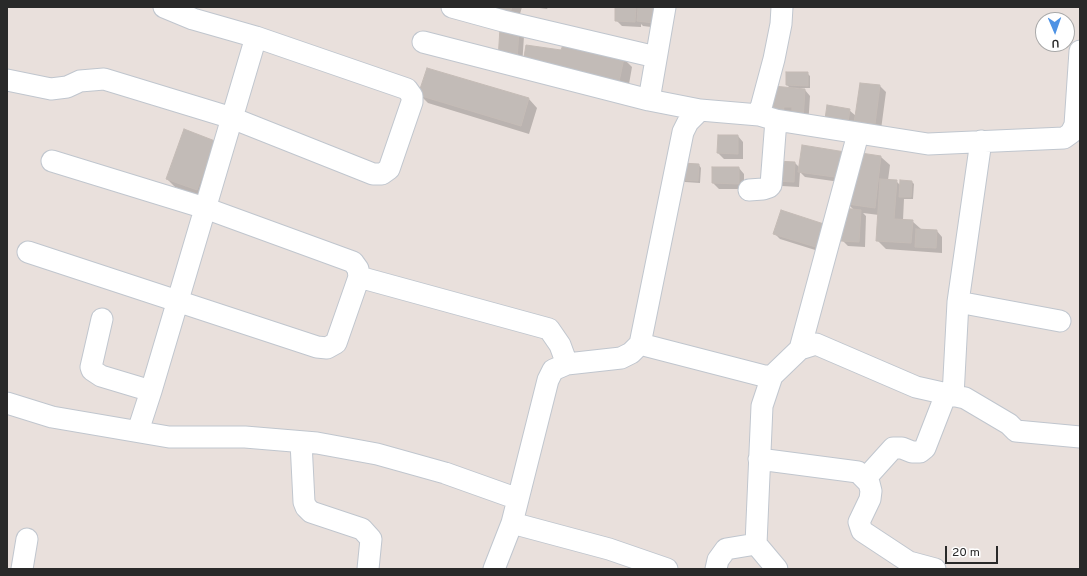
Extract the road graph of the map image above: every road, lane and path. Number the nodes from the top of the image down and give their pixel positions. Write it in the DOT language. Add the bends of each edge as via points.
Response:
graph roads {
  1 [pos="164,7"];
  2 [pos="452,7"];
  3 [pos="665,7"];
  4 [pos="782,7"];
  5 [pos="256,38"];
  6 [pos="423,42"];
  7 [pos="1080,51"];
  8 [pos="656,57"];
  9 [pos="7,80"];
  10 [pos="649,100"];
  11 [pos="700,110"];
  12 [pos="767,117"];
  13 [pos="232,118"];
  14 [pos="858,134"];
  15 [pos="981,141"];
  16 [pos="52,161"];
  17 [pos="749,190"];
  18 [pos="205,208"];
  19 [pos="28,252"];
  20 [pos="359,277"];
  21 [pos="177,302"];
  22 [pos="958,302"];
  23 [pos="102,319"];
  24 [pos="1060,321"];
  25 [pos="640,344"];
  26 [pos="800,349"];
  27 [pos="567,364"];
  28 [pos="772,376"];
  29 [pos="151,391"];
  30 [pos="950,395"];
  31 [pos="7,403"];
  32 [pos="138,431"];
  33 [pos="1080,437"];
  34 [pos="301,442"];
  35 [pos="759,459"];
  36 [pos="865,479"];
  37 [pos="518,499"];
  38 [pos="512,523"];
  39 [pos="27,539"];
  40 [pos="756,544"];
  41 [pos="22,569"];
  42 [pos="368,569"];
  43 [pos="494,569"];
  44 [pos="667,569"];
  45 [pos="716,569"];
  46 [pos="777,569"];
  47 [pos="935,569"];
  1 -- 5 [label="street" via="193,19"];
  2 -- 8 [label="street"];
  3 -- 8 [label="street"];
  4 -- 12 [label="street"];
  5 -- 13 [label="street"];
  5 -- 13 [label="street" via="407,89 412,96 412,102 388,169 382,174 373,174"];
  6 -- 10 [label="street"];
  7 -- 15 [label="street" via="1075,124 1071,134 1064,138"];
  8 -- 10 [label="street"];
  9 -- 13 [label="street" via="51,89 80,81 104,79"];
  10 -- 11 [label="street"];
  11 -- 12 [label="street"];
  11 -- 25 [label="street" via="688,122 683,132"];
  12 -- 14 [label="street"];
  12 -- 17 [label="street" via="771,185 763,189"];
  13 -- 18 [label="street"];
  14 -- 15 [label="street" via="928,144"];
  14 -- 26 [label="street"];
  15 -- 22 [label="street"];
  16 -- 18 [label="street"];
  18 -- 20 [label="street" via="353,262 358,269"];
  18 -- 21 [label="street"];
  19 -- 21 [label="street"];
  20 -- 21 [label="street" via="336,343 327,348 317,348"];
  20 -- 27 [label="street" via="548,329 557,340"];
  21 -- 29 [label="street"];
  22 -- 24 [label="street"];
  22 -- 30 [label="street"];
  23 -- 29 [label="street" via="92,370 101,376"];
  25 -- 27 [label="street" via="621,358"];
  25 -- 28 [label="street"];
  26 -- 28 [label="street"];
  26 -- 30 [label="street" via="816,344 916,388"];
  27 -- 37 [label="street" via="554,370 548,380"];
  28 -- 35 [label="street" via="762,406"];
  29 -- 32 [label="street"];
  30 -- 33 [label="street" via="965,398 1009,424 1016,431"];
  30 -- 36 [label="street" via="925,448 920,452 912,452 894,448"];
  31 -- 32 [label="street" via="52,417"];
  32 -- 34 [label="street" via="169,437 245,437"];
  34 -- 37 [label="street" via="377,454 445,473"];
  34 -- 42 [label="street" via="306,507 311,512 362,529 371,540"];
  35 -- 36 [label="street" via="858,472"];
  35 -- 40 [label="street"];
  36 -- 47 [label="street" via="869,482 871,491 859,522 862,531 909,562"];
  37 -- 38 [label="street"];
  38 -- 43 [label="street"];
  38 -- 44 [label="street" via="609,549"];
  39 -- 41 [label="street"];
  40 -- 45 [label="street" via="726,549 718,560"];
  40 -- 46 [label="street"];
}
